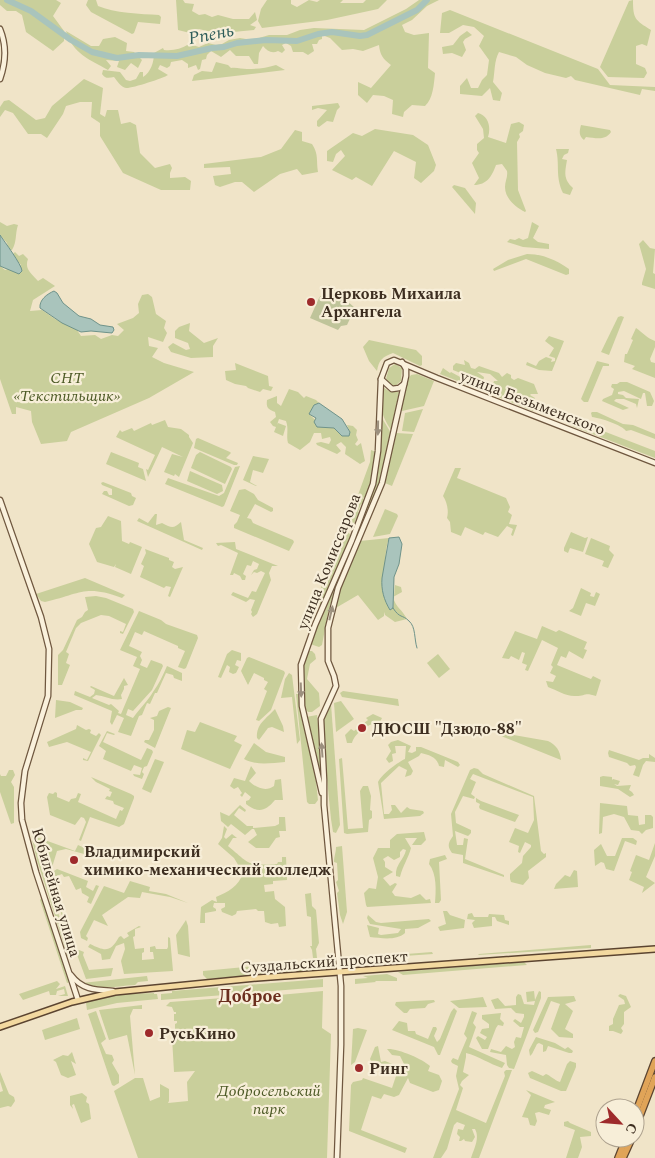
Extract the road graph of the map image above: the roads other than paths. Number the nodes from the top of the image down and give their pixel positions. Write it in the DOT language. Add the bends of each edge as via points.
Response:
graph roads {
  1 [pos="0,29"];
  2 [pos="0,79"];
  3 [pos="402,362"];
  4 [pos="418,370"];
  5 [pos="406,376"];
  6 [pos="381,379"];
  7 [pos="404,384"];
  8 [pos="655,463"];
  9 [pos="0,500"];
  10 [pos="323,797"];
  11 [pos="655,949"];
  12 [pos="68,971"];
  13 [pos="340,973"];
  14 [pos="115,992"];
  15 [pos="78,1000"];
  16 [pos="0,1027"];
  17 [pos="655,1061"];
  18 [pos="655,1077"];
  19 [pos="641,1098"];
  20 [pos="645,1103"];
  21 [pos="337,1158"];
  1 -- 2 [label="main road" via="5,58"];
  3 -- 4 [label="main road, улица Безыменского"];
  3 -- 5 [label="main road"];
  3 -- 6 [label="main road" via="394,360 387,363"];
  4 -- 5 [label="main road"];
  4 -- 8 [label="main road, улица Безыменского"];
  5 -- 7 [label="main road"];
  6 -- 7 [label="main road" via="392,389"];
  6 -- 10 [label="main road, улица Комиссарова, one-way" via="373,484 301,665 302,706"];
  10 -- 7 [label="main road, улица Комиссарова, one-way" via="320,719 336,686 328,661 328,628 338,588 382,483"];
  9 -- 12 [label="main road, Юбилейная улица" via="49,649 48,696 25,771 22,811 25,832"];
  10 -- 13 [label="main road, улица Комиссарова"];
  11 -- 13 [label="main road, Суздальский проспект"];
  12 -- 14 [label="main road" via="87,988"];
  12 -- 15 [label="main road, Юбилейная улица"];
  13 -- 14 [label="main road, Суздальский проспект"];
  13 -- 21 [label="main road, улица Комиссарова" via="342,1035"];
  14 -- 15 [label="main road, Суздальский проспект"];
  15 -- 16 [label="main road, Суздальский проспект"];
  17 -- 19 [label="highway"];
  18 -- 20 [label="highway"];
}
